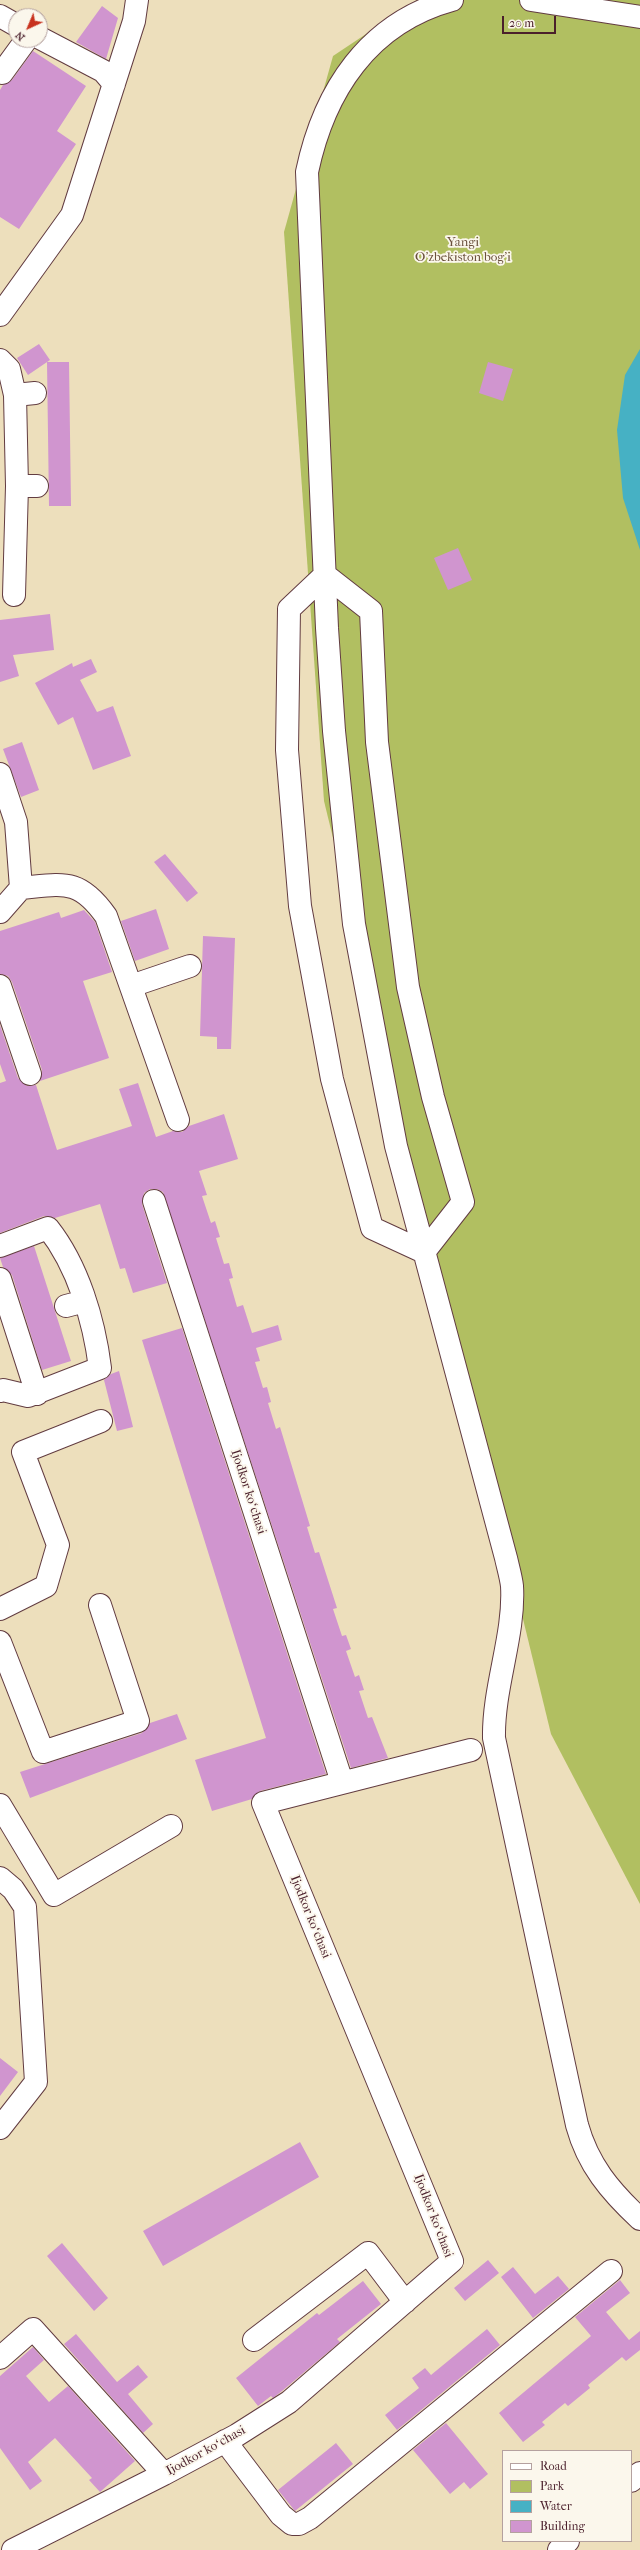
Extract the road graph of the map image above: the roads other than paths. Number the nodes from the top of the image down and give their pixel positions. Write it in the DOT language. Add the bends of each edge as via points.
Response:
graph roads {
  1 [pos="137,0"];
  2 [pos="452,0"];
  3 [pos="531,0"];
  4 [pos="640,17"];
  5 [pos="48,42"];
  6 [pos="20,48"];
  7 [pos="2,73"];
  8 [pos="114,84"];
  9 [pos="0,315"];
  10 [pos="0,360"];
  11 [pos="325,575"];
  12 [pos="14,595"];
  13 [pos="0,774"];
  14 [pos="21,888"];
  15 [pos="0,912"];
  16 [pos="190,966"];
  17 [pos="0,986"];
  18 [pos="131,986"];
  19 [pos="30,1074"];
  20 [pos="178,1120"];
  21 [pos="154,1201"];
  22 [pos="0,1246"];
  23 [pos="424,1252"];
  24 [pos="0,1279"];
  25 [pos="7,1324"];
  26 [pos="0,1391"];
  27 [pos="36,1394"];
  28 [pos="101,1422"];
  29 [pos="100,1606"];
  30 [pos="0,1609"];
  31 [pos="0,1642"];
  32 [pos="471,1750"];
  33 [pos="342,1782"];
  34 [pos="0,1805"];
  35 [pos="171,1826"];
  36 [pos="0,1878"];
  37 [pos="0,2128"];
  38 [pos="640,2219"];
  39 [pos="611,2271"];
  40 [pos="405,2302"];
  41 [pos="254,2340"];
  42 [pos="0,2358"];
  43 [pos="225,2442"];
  44 [pos="640,2473"];
  45 [pos="164,2474"];
  46 [pos="632,2481"];
  47 [pos="567,2542"];
  48 [pos="13,2550"];
  49 [pos="559,2550"];
  1 -- 8 [label="street" via="134,21"];
  2 -- 11 [label="street" via="420,12 370,45 351,67 330,100 314,139 307,172"];
  3 -- 4 [label="street"];
  5 -- 8 [label="street" via="103,71"];
  6 -- 7 [label="street"];
  8 -- 9 [label="street" via="72,215"];
  10 -- 12 [label="street" via="25,394 27,486"];
  11 -- 23 [label="street" via="334,731 354,924 396,1146"];
  11 -- 23 [label="street" via="371,611 377,742 408,987 433,1097 462,1202"];
  11 -- 23 [label="street" via="289,609 287,750 300,906 332,1079 372,1228"];
  13 -- 14 [label="street" via="16,822"];
  14 -- 15 [label="street"];
  14 -- 18 [label="street" via="73,885 93,898 106,916"];
  16 -- 18 [label="street"];
  17 -- 19 [label="street"];
  18 -- 20 [label="street"];
  21 -- 33 [label="street, Ijodkor koʻchasi"];
  22 -- 27 [label="street" via="48,1228 61,1245 75,1303 96,1339 100,1368"];
  23 -- 38 [label="street" via="512,1586 508,1638 494,1713 494,1738 577,2125 584,2150 601,2176"];
  24 -- 25 [label="street"];
  25 -- 27 [label="street"];
  26 -- 27 [label="street" via="28,1396"];
  28 -- 30 [label="street" via="23,1452 58,1545 46,1586"];
  29 -- 31 [label="street" via="138,1721 42,1752"];
  32 -- 33 [label="street, Ijodkor koʻchasi"];
  33 -- 40 [label="street, Ijodkor koʻchasi" via="263,1803 452,2262"];
  34 -- 35 [label="street" via="54,1895"];
  36 -- 37 [label="street" via="13,1889 26,1907 36,2082"];
  39 -- 43 [label="street" via="316,2513 299,2524 292,2524 282,2515"];
  40 -- 41 [label="street" via="368,2253"];
  40 -- 43 [label="street, Ijodkor koʻchasi" via="289,2402"];
  42 -- 45 [label="street" via="33,2329"];
  43 -- 45 [label="street, Ijodkor koʻchasi"];
  44 -- 46 [label="street"];
  45 -- 48 [label="street, Ijodkor koʻchasi"];
  47 -- 49 [label="street"];
}
